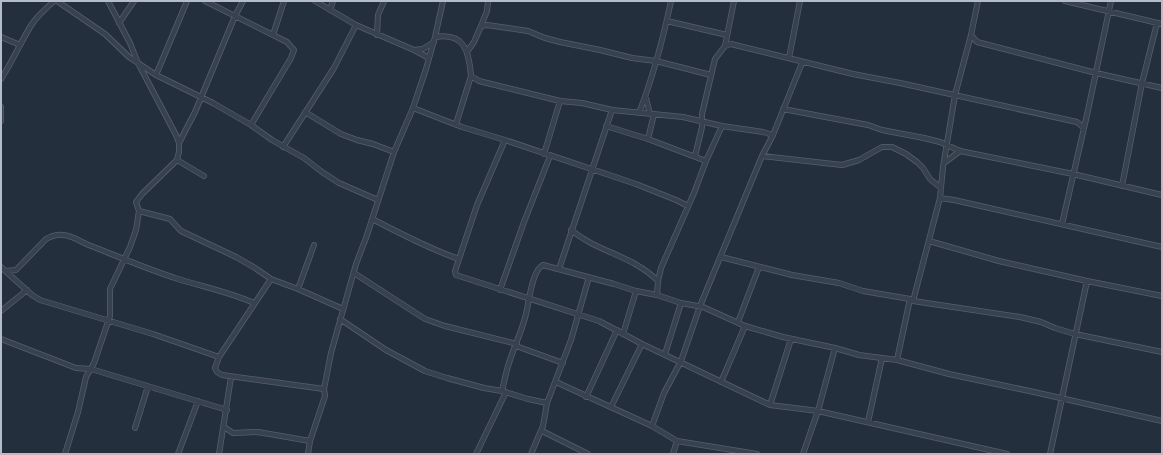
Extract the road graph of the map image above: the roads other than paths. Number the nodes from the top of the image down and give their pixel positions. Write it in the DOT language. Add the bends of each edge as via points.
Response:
graph roads {
  1 [pos="56,1"];
  2 [pos="108,1"];
  3 [pos="134,1"];
  4 [pos="187,1"];
  5 [pos="205,1"];
  6 [pos="243,1"];
  7 [pos="284,1"];
  8 [pos="315,1"];
  9 [pos="333,1"];
  10 [pos="384,1"];
  11 [pos="443,1"];
  12 [pos="488,1"];
  13 [pos="671,1"];
  14 [pos="734,1"];
  15 [pos="800,1"];
  16 [pos="978,1"];
  17 [pos="1065,1"];
  18 [pos="1112,1"];
  19 [pos="330,10"];
  20 [pos="1109,11"];
  21 [pos="235,16"];
  22 [pos="667,20"];
  23 [pos="119,23"];
  24 [pos="1160,24"];
  25 [pos="356,25"];
  26 [pos="481,26"];
  27 [pos="272,35"];
  28 [pos="377,35"];
  29 [pos="971,35"];
  30 [pos="1,37"];
  31 [pos="727,37"];
  32 [pos="435,39"];
  33 [pos="474,42"];
  34 [pos="977,42"];
  35 [pos="464,44"];
  36 [pos="731,44"];
  37 [pos="968,45"];
  38 [pos="20,46"];
  39 [pos="724,46"];
  40 [pos="414,50"];
  41 [pos="467,52"];
  42 [pos="428,58"];
  43 [pos="789,58"];
  44 [pos="656,62"];
  45 [pos="138,63"];
  46 [pos="802,63"];
  47 [pos="1096,73"];
  48 [pos="156,75"];
  49 [pos="711,75"];
  50 [pos="471,76"];
  51 [pos="1,79"];
  52 [pos="479,81"];
  53 [pos="1142,83"];
  54 [pos="468,86"];
  55 [pos="1162,88"];
  56 [pos="955,95"];
  57 [pos="201,97"];
  58 [pos="646,98"];
  59 [pos="560,100"];
  60 [pos="1,107"];
  61 [pos="413,108"];
  62 [pos="783,109"];
  63 [pos="612,110"];
  64 [pos="305,112"];
  65 [pos="639,113"];
  66 [pos="652,114"];
  67 [pos="1087,115"];
  68 [pos="702,120"];
  69 [pos="1,121"];
  70 [pos="1077,122"];
  71 [pos="456,124"];
  72 [pos="251,125"];
  73 [pos="606,126"];
  74 [pos="722,126"];
  75 [pos="1084,128"];
  76 [pos="773,135"];
  77 [pos="648,139"];
  78 [pos="505,140"];
  79 [pos="179,143"];
  80 [pos="947,145"];
  81 [pos="283,147"];
  82 [pos="960,151"];
  83 [pos="394,152"];
  84 [pos="544,154"];
  85 [pos="550,156"];
  86 [pos="694,156"];
  87 [pos="762,156"];
  88 [pos="177,160"];
  89 [pos="706,160"];
  90 [pos="944,163"];
  91 [pos="593,170"];
  92 [pos="1073,174"];
  93 [pos="204,176"];
  94 [pos="1122,186"];
  95 [pos="941,188"];
  96 [pos="1162,194"];
  97 [pos="940,198"];
  98 [pos="378,200"];
  99 [pos="688,206"];
  100 [pos="139,211"];
  101 [pos="372,219"];
  102 [pos="1062,224"];
  103 [pos="571,230"];
  104 [pos="929,242"];
  105 [pos="314,245"];
  106 [pos="1162,247"];
  107 [pos="721,256"];
  108 [pos="124,258"];
  109 [pos="459,259"];
  110 [pos="1,267"];
  111 [pos="759,267"];
  112 [pos="560,269"];
  113 [pos="16,270"];
  114 [pos="6,271"];
  115 [pos="354,273"];
  116 [pos="589,277"];
  117 [pos="270,279"];
  118 [pos="16,280"];
  119 [pos="658,281"];
  120 [pos="1087,281"];
  121 [pos="298,289"];
  122 [pos="27,290"];
  123 [pos="500,290"];
  124 [pos="636,291"];
  125 [pos="657,295"];
  126 [pos="1162,296"];
  127 [pos="529,298"];
  128 [pos="912,300"];
  129 [pos="254,303"];
  130 [pos="681,303"];
  131 [pos="700,306"];
  132 [pos="343,309"];
  133 [pos="1,311"];
  134 [pos="579,314"];
  135 [pos="340,319"];
  136 [pos="109,320"];
  137 [pos="738,322"];
  138 [pos="745,326"];
  139 [pos="617,330"];
  140 [pos="623,334"];
  141 [pos="1076,334"];
  142 [pos="1,339"];
  143 [pos="791,339"];
  144 [pos="642,344"];
  145 [pos="516,345"];
  146 [pos="835,348"];
  147 [pos="1162,352"];
  148 [pos="665,354"];
  149 [pos="219,357"];
  150 [pos="882,358"];
  151 [pos="898,360"];
  152 [pos="681,361"];
  153 [pos="563,363"];
  154 [pos="91,369"];
  155 [pos="231,377"];
  156 [pos="556,382"];
  157 [pos="721,382"];
  158 [pos="148,386"];
  159 [pos="324,389"];
  160 [pos="504,392"];
  161 [pos="586,397"];
  162 [pos="1062,399"];
  163 [pos="198,401"];
  164 [pos="547,403"];
  165 [pos="770,405"];
  166 [pos="611,407"];
  167 [pos="227,410"];
  168 [pos="818,411"];
  169 [pos="1162,421"];
  170 [pos="868,422"];
  171 [pos="652,426"];
  172 [pos="224,427"];
  173 [pos="135,428"];
  174 [pos="542,431"];
  175 [pos="310,441"];
  176 [pos="677,441"];
  177 [pos="65,454"];
  178 [pos="178,454"];
  179 [pos="219,454"];
  180 [pos="308,454"];
  181 [pos="476,454"];
  182 [pos="531,454"];
  183 [pos="588,454"];
  184 [pos="674,454"];
  185 [pos="755,454"];
  186 [pos="803,454"];
  187 [pos="1007,454"];
  188 [pos="1050,454"];
  1 -- 38 [label="street" via="32,23"];
  1 -- 45 [label="street" via="105,34"];
  2 -- 23 [label="street"];
  3 -- 23 [label="street"];
  4 -- 48 [label="street"];
  5 -- 21 [label="street"];
  6 -- 21 [label="street"];
  7 -- 27 [label="street"];
  8 -- 19 [label="street"];
  9 -- 19 [label="street"];
  10 -- 28 [label="street" via="378,15"];
  11 -- 32 [label="street"];
  12 -- 26 [label="street"];
  13 -- 22 [label="street"];
  14 -- 31 [label="street"];
  15 -- 43 [label="street"];
  16 -- 29 [label="street"];
  17 -- 20 [label="street"];
  18 -- 20 [label="street"];
  19 -- 25 [label="street"];
  20 -- 24 [label="street"];
  20 -- 47 [label="street"];
  21 -- 27 [label="street"];
  21 -- 57 [label="street"];
  22 -- 31 [label="street"];
  22 -- 44 [label="street"];
  23 -- 45 [label="street"];
  24 -- 53 [label="street"];
  25 -- 28 [label="street"];
  25 -- 64 [label="street" via="334,68"];
  26 -- 33 [label="street"];
  26 -- 44 [label="street" via="528,31 560,42"];
  27 -- 72 [label="street" via="288,42 294,50"];
  28 -- 40 [label="street"];
  29 -- 34 [label="street"];
  29 -- 37 [label="street"];
  30 -- 38 [label="street"];
  31 -- 36 [label="street"];
  31 -- 39 [label="street"];
  32 -- 35 [label="street" via="444,35 456,38"];
  32 -- 40 [label="street" via="423,49"];
  32 -- 42 [label="street"];
  33 -- 35 [label="street"];
  33 -- 41 [label="street"];
  34 -- 37 [label="street"];
  34 -- 47 [label="street"];
  35 -- 41 [label="street"];
  36 -- 39 [label="street"];
  36 -- 43 [label="street"];
  37 -- 56 [label="street"];
  38 -- 51 [label="street"];
  39 -- 49 [label="street" via="716,57"];
  40 -- 42 [label="street"];
  41 -- 50 [label="street"];
  42 -- 61 [label="street"];
  43 -- 46 [label="street"];
  44 -- 49 [label="street"];
  44 -- 58 [label="street"];
  45 -- 48 [label="street"];
  45 -- 79 [label="street"];
  46 -- 56 [label="street"];
  46 -- 62 [label="street"];
  47 -- 53 [label="street"];
  47 -- 67 [label="street"];
  48 -- 57 [label="street"];
  49 -- 68 [label="street"];
  50 -- 52 [label="street"];
  50 -- 54 [label="street"];
  52 -- 54 [label="street"];
  52 -- 59 [label="street"];
  53 -- 55 [label="street"];
  53 -- 94 [label="street"];
  54 -- 71 [label="street"];
  56 -- 70 [label="street"];
  56 -- 80 [label="street"];
  57 -- 72 [label="street"];
  57 -- 79 [label="street"];
  58 -- 65 [label="street"];
  58 -- 66 [label="street"];
  59 -- 63 [label="street"];
  59 -- 84 [label="street"];
  60 -- 69 [label="street"];
  61 -- 71 [label="street"];
  61 -- 83 [label="street"];
  62 -- 76 [label="street"];
  62 -- 80 [label="street" via="868,125"];
  63 -- 65 [label="street"];
  63 -- 73 [label="street"];
  64 -- 81 [label="street"];
  64 -- 83 [label="street" via="341,134"];
  65 -- 66 [label="street"];
  66 -- 68 [label="street"];
  66 -- 77 [label="street"];
  67 -- 70 [label="street"];
  67 -- 75 [label="street"];
  68 -- 74 [label="street"];
  68 -- 86 [label="street"];
  70 -- 75 [label="street"];
  71 -- 78 [label="street"];
  72 -- 81 [label="street"];
  73 -- 77 [label="street"];
  73 -- 91 [label="street"];
  74 -- 76 [label="street"];
  74 -- 89 [label="street"];
  75 -- 92 [label="street"];
  76 -- 87 [label="street"];
  77 -- 86 [label="street"];
  78 -- 84 [label="street"];
  78 -- 109 [label="street" via="477,205"];
  79 -- 88 [label="street"];
  80 -- 82 [label="street"];
  80 -- 90 [label="street"];
  81 -- 98 [label="street" via="304,158 339,183"];
  82 -- 90 [label="street"];
  82 -- 92 [label="street"];
  83 -- 98 [label="street"];
  84 -- 85 [label="street"];
  85 -- 91 [label="street"];
  85 -- 123 [label="street"];
  86 -- 89 [label="street"];
  87 -- 95 [label="street" via="842,165 859,160 882,147 892,147 917,162"];
  87 -- 107 [label="street"];
  88 -- 93 [label="street"];
  88 -- 100 [label="street" via="138,199 136,202"];
  89 -- 99 [label="street"];
  90 -- 95 [label="street"];
  91 -- 99 [label="street" via="636,184"];
  91 -- 103 [label="street"];
  92 -- 94 [label="street"];
  92 -- 102 [label="street"];
  94 -- 96 [label="street"];
  95 -- 97 [label="street"];
  97 -- 102 [label="street"];
  97 -- 104 [label="street"];
  98 -- 101 [label="street"];
  99 -- 119 [label="street" via="661,268"];
  100 -- 108 [label="street" via="136,230"];
  100 -- 117 [label="street" via="170,219 180,231 236,257"];
  101 -- 109 [label="street"];
  101 -- 115 [label="street"];
  102 -- 106 [label="street"];
  103 -- 112 [label="street"];
  103 -- 119 [label="street" via="583,240 642,267"];
  104 -- 120 [label="street"];
  104 -- 128 [label="street"];
  105 -- 121 [label="street"];
  107 -- 111 [label="street"];
  107 -- 131 [label="street"];
  108 -- 113 [label="street" via="61,234 46,239"];
  108 -- 129 [label="street" via="176,279 223,291"];
  108 -- 136 [label="street" via="110,289"];
  109 -- 123 [label="street" via="456,275"];
  110 -- 114 [label="street"];
  111 -- 128 [label="street"];
  111 -- 137 [label="street"];
  112 -- 116 [label="street"];
  112 -- 127 [label="street" via="540,267"];
  113 -- 114 [label="street"];
  113 -- 118 [label="street"];
  114 -- 118 [label="street"];
  115 -- 132 [label="street"];
  115 -- 145 [label="street" via="430,321"];
  116 -- 124 [label="street"];
  116 -- 134 [label="street"];
  117 -- 121 [label="street"];
  117 -- 129 [label="street"];
  118 -- 122 [label="street"];
  119 -- 125 [label="street"];
  120 -- 126 [label="street"];
  120 -- 141 [label="street"];
  121 -- 132 [label="street"];
  122 -- 133 [label="street"];
  122 -- 136 [label="street" via="40,300"];
  123 -- 127 [label="street"];
  124 -- 125 [label="street"];
  124 -- 140 [label="street"];
  125 -- 130 [label="street"];
  127 -- 134 [label="street"];
  127 -- 145 [label="street"];
  128 -- 141 [label="street" via="1020,317"];
  128 -- 151 [label="street"];
  129 -- 149 [label="street"];
  130 -- 131 [label="street"];
  130 -- 148 [label="street"];
  131 -- 137 [label="street"];
  131 -- 152 [label="street"];
  132 -- 135 [label="street"];
  134 -- 139 [label="street"];
  134 -- 153 [label="street"];
  135 -- 159 [label="street"];
  135 -- 160 [label="street" via="386,350 425,371"];
  136 -- 149 [label="street"];
  136 -- 154 [label="street"];
  137 -- 138 [label="street"];
  138 -- 143 [label="street"];
  138 -- 157 [label="street"];
  139 -- 140 [label="street"];
  139 -- 161 [label="street"];
  140 -- 144 [label="street"];
  141 -- 147 [label="street"];
  141 -- 162 [label="street"];
  142 -- 154 [label="street" via="71,366"];
  143 -- 146 [label="street"];
  143 -- 165 [label="street"];
  144 -- 148 [label="street"];
  144 -- 166 [label="street"];
  145 -- 153 [label="street"];
  145 -- 160 [label="street" via="509,363"];
  146 -- 150 [label="street"];
  146 -- 168 [label="street"];
  148 -- 152 [label="street"];
  149 -- 155 [label="street" via="215,368 217,372"];
  150 -- 151 [label="street"];
  150 -- 170 [label="street"];
  151 -- 162 [label="street"];
  152 -- 157 [label="street"];
  152 -- 171 [label="street" via="664,393"];
  153 -- 156 [label="street"];
  154 -- 158 [label="street"];
  154 -- 177 [label="street" via="86,378"];
  155 -- 159 [label="street"];
  155 -- 167 [label="street"];
  156 -- 161 [label="street"];
  156 -- 164 [label="street"];
  157 -- 165 [label="street"];
  158 -- 163 [label="street"];
  158 -- 173 [label="street"];
  159 -- 175 [label="street"];
  160 -- 164 [label="street"];
  160 -- 181 [label="street"];
  161 -- 166 [label="street"];
  162 -- 169 [label="street"];
  162 -- 188 [label="street"];
  163 -- 167 [label="street"];
  163 -- 178 [label="street"];
  164 -- 174 [label="street"];
  165 -- 168 [label="street"];
  166 -- 171 [label="street"];
  167 -- 172 [label="street"];
  168 -- 170 [label="street"];
  168 -- 186 [label="street"];
  170 -- 187 [label="street"];
  171 -- 176 [label="street"];
  172 -- 175 [label="street" via="233,433 258,432"];
  172 -- 179 [label="street"];
  174 -- 182 [label="street"];
  174 -- 183 [label="street"];
  175 -- 180 [label="street"];
  176 -- 184 [label="street"];
  176 -- 185 [label="street"];
}
